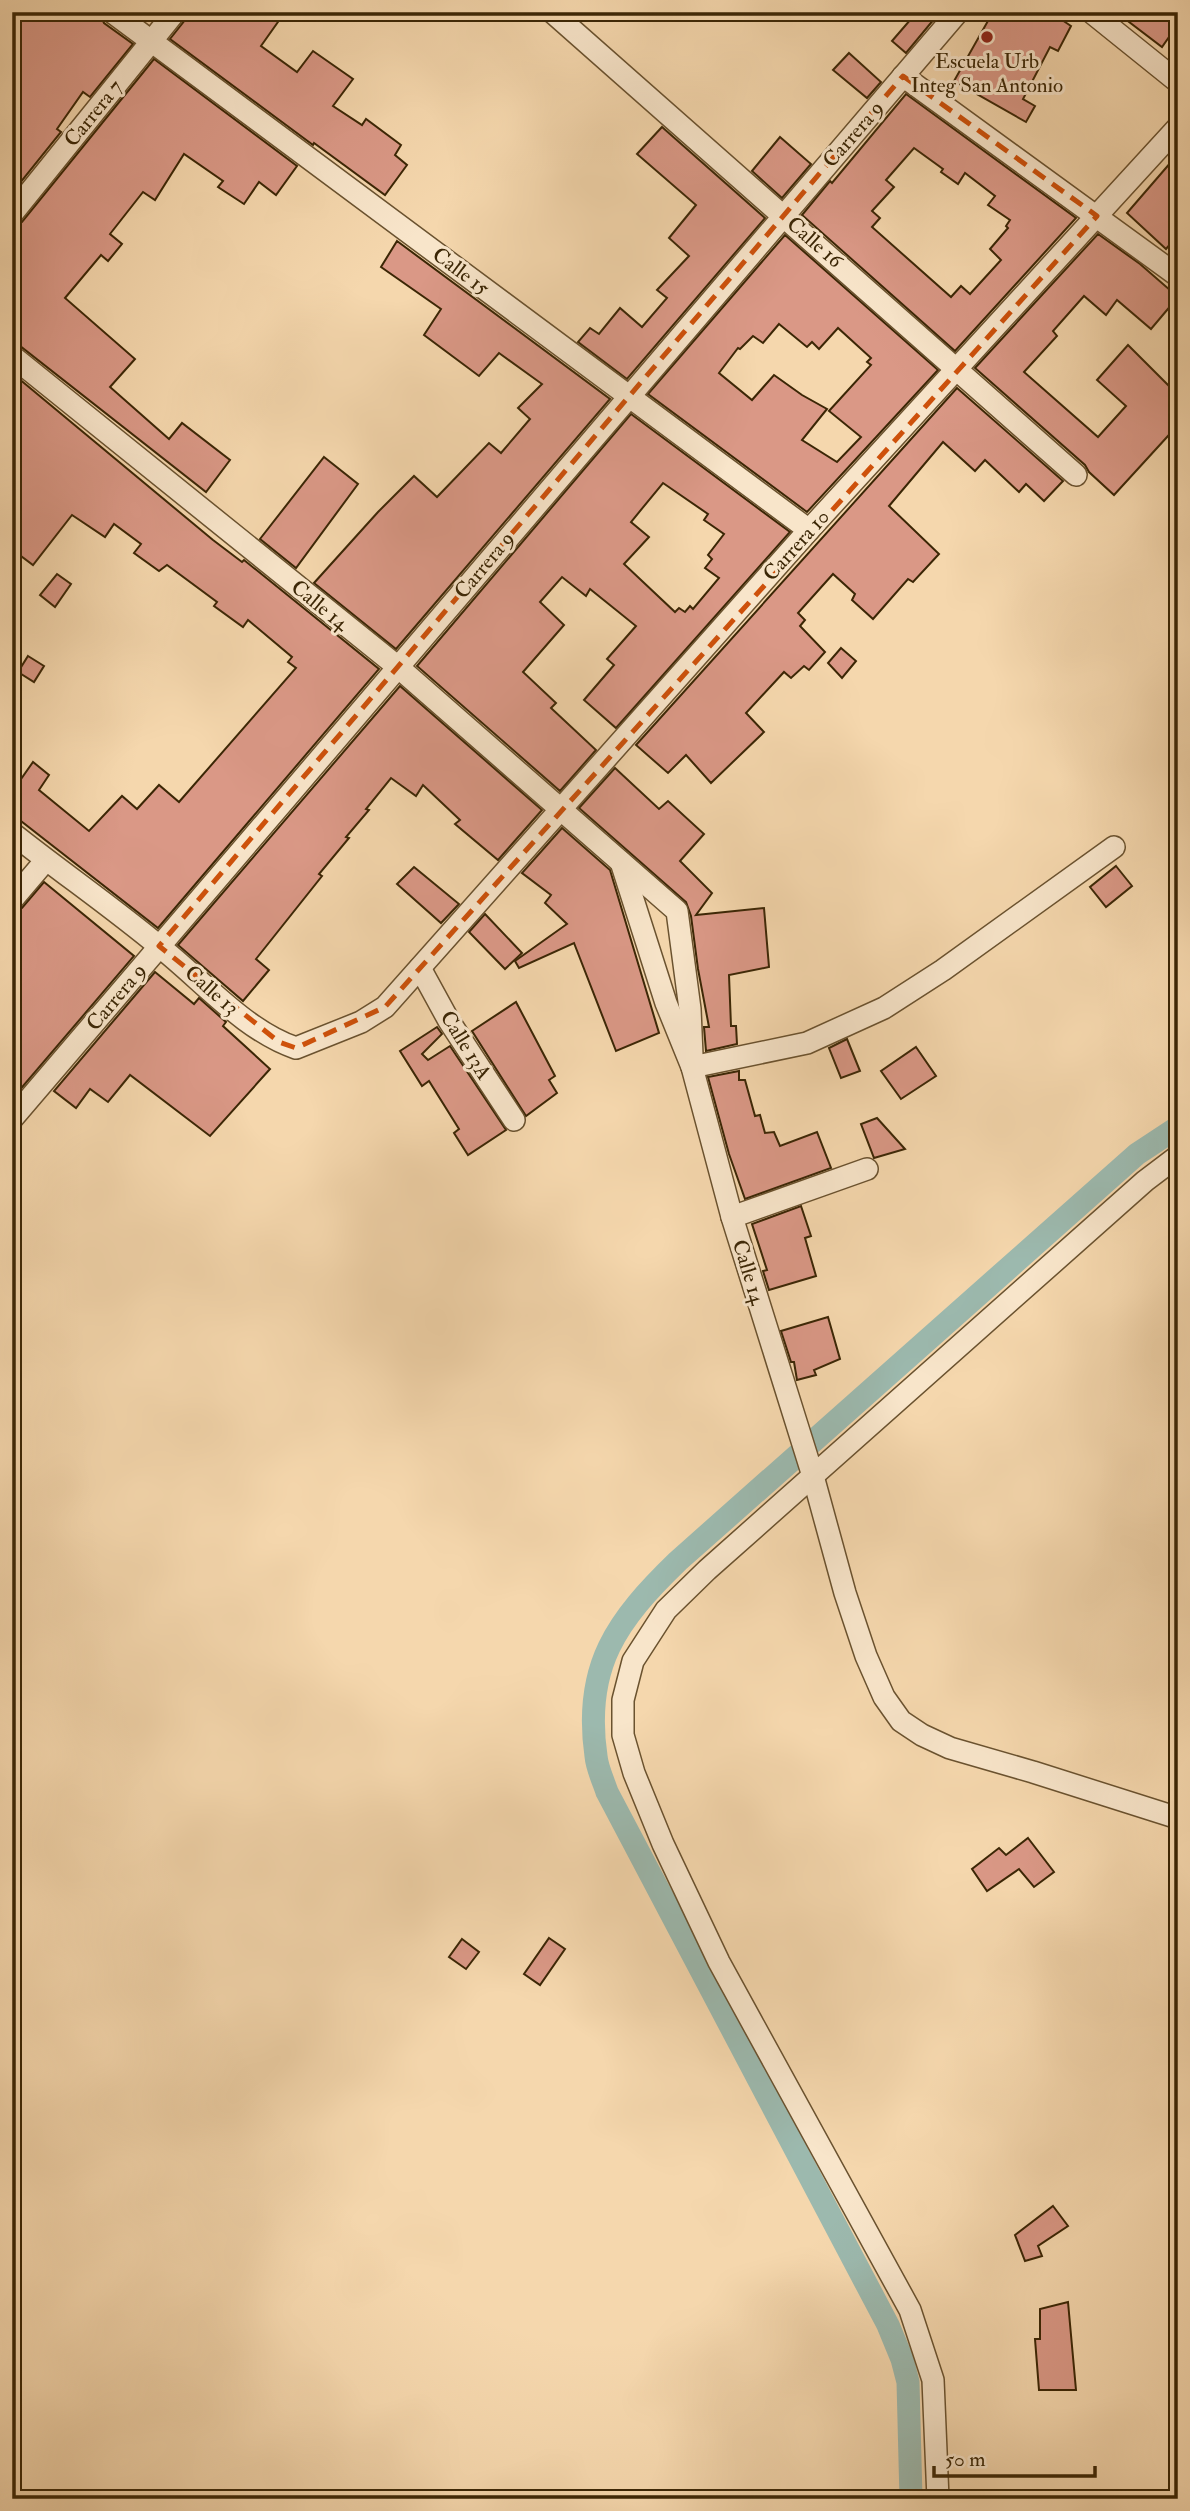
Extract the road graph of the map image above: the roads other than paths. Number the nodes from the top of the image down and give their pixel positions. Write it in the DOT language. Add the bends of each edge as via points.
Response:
graph roads {
  1 [pos="112,12"];
  2 [pos="175,12"];
  3 [pos="552,12"];
  4 [pos="958,12"];
  5 [pos="1091,12"];
  6 [pos="151,41"];
  7 [pos="903,76"];
  8 [pos="1178,82"];
  9 [pos="1178,127"];
  10 [pos="12,214"];
  11 [pos="783,215"];
  12 [pos="1097,216"];
  13 [pos="1178,276"];
  14 [pos="12,356"];
  15 [pos="957,368"];
  16 [pos="629,396"];
  17 [pos="1076,475"];
  18 [pos="809,530"];
  19 [pos="398,667"];
  20 [pos="560,807"];
  21 [pos="12,833"];
  22 [pos="1114,847"];
  23 [pos="46,860"];
  24 [pos="621,862"];
  25 [pos="12,900"];
  26 [pos="159,946"];
  27 [pos="420,968"];
  28 [pos="692,1068"];
  29 [pos="12,1119"];
  30 [pos="514,1120"];
  31 [pos="1178,1156"];
  32 [pos="867,1169"];
  33 [pos="732,1217"];
  34 [pos="813,1476"];
  35 [pos="1178,1818"];
  36 [pos="938,2499"];
  1 -- 6 [label="street, Calle 15"];
  2 -- 6 [label="street, Carrera 7"];
  3 -- 11 [label="street, Calle 16"];
  4 -- 7 [label="street, Carrera 9"];
  5 -- 8 [label="street"];
  6 -- 10 [label="street, Carrera 7"];
  6 -- 16 [label="street, Calle 15"];
  7 -- 11 [label="street, Carrera 9"];
  7 -- 12 [label="street"];
  9 -- 12 [label="street, Carrera 10"];
  11 -- 15 [label="street, Calle 16"];
  11 -- 16 [label="street, Carrera 9"];
  12 -- 13 [label="street"];
  12 -- 15 [label="street, Carrera 10"];
  14 -- 19 [label="street, Calle 14"];
  15 -- 17 [label="street, Calle 16"];
  15 -- 18 [label="street, Carrera 10"];
  16 -- 18 [label="street, Calle 15"];
  16 -- 19 [label="street, Carrera 9"];
  18 -- 20 [label="street, Carrera 10"];
  19 -- 20 [label="street, Calle 14"];
  19 -- 26 [label="street, Carrera 9"];
  20 -- 24 [label="street, Calle 14"];
  20 -- 27 [label="street, Carrera 10"];
  21 -- 23 [label="street, Calle 13"];
  22 -- 28 [label="street" via="884,1008 807,1043"];
  23 -- 25 [label="street"];
  23 -- 26 [label="street, Calle 13"];
  24 -- 28 [label="street, Calle 14"];
  24 -- 28 [label="street, Calle 14" via="677,911 690,1009"];
  26 -- 27 [label="street, Calle 13" via="250,1023 296,1048 361,1023 385,1007"];
  26 -- 29 [label="street, Carrera 9"];
  27 -- 30 [label="street, Calle 13A"];
  28 -- 33 [label="street, Calle 14"];
  31 -- 34 [label="street"];
  32 -- 33 [label="street"];
  33 -- 34 [label="street, Calle 14"];
  34 -- 35 [label="street, Calle 14" via="866,1656 884,1697 901,1721 950,1748"];
  34 -- 36 [label="street" via="666,1610 632,1661 623,1700 623,1735 663,1844 719,1962 911,2310 933,2379"];
}
